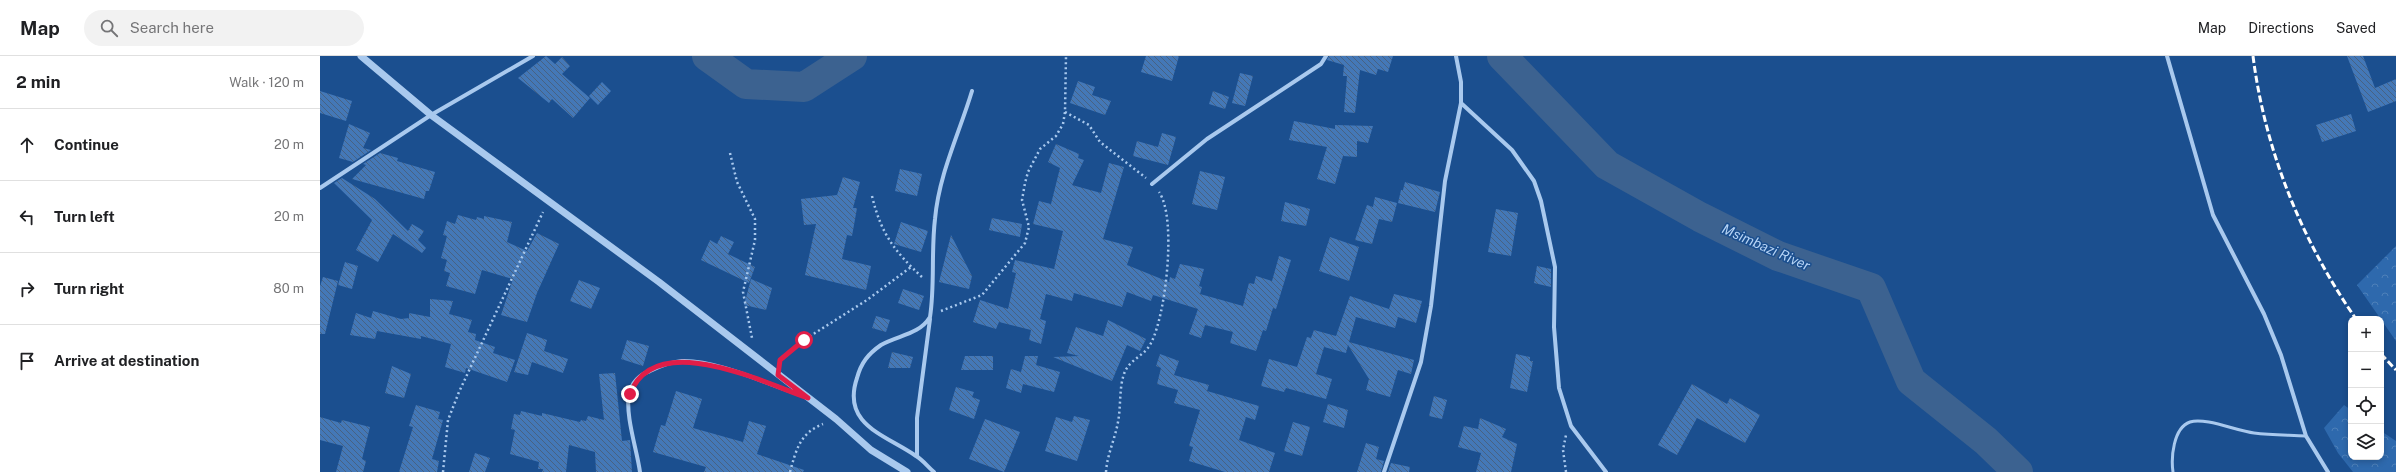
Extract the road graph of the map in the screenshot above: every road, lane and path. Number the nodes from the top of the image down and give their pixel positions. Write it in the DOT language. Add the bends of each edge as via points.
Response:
graph roads {
  1 [pos="361,56"];
  2 [pos="533,56"];
  3 [pos="1066,56"];
  4 [pos="1326,56"];
  5 [pos="1456,56"];
  6 [pos="2167,56"];
  7 [pos="972,91"];
  8 [pos="1461,103"];
  9 [pos="1065,112"];
  10 [pos="431,115"];
  11 [pos="730,153"];
  12 [pos="1152,184"];
  13 [pos="320,188"];
  14 [pos="872,196"];
  15 [pos="549,201"];
  16 [pos="911,267"];
  17 [pos="932,286"];
  18 [pos="930,317"];
  19 [pos="752,343"];
  20 [pos="778,375"];
  21 [pos="808,398"];
  22 [pos="836,419"];
  23 [pos="1572,426"];
  24 [pos="2306,436"];
  25 [pos="917,456"];
  26 [pos="443,472"];
  27 [pos="640,472"];
  28 [pos="790,472"];
  29 [pos="907,472"];
  30 [pos="934,472"];
  31 [pos="1106,472"];
  32 [pos="1384,472"];
  33 [pos="1566,472"];
  34 [pos="1606,472"];
  35 [pos="2173,472"];
  36 [pos="2328,472"];
  1 -- 10 [label="street"];
  2 -- 10 [label="street"];
  3 -- 9 [label="path"];
  4 -- 12 [label="street" via="1321,64 1207,139"];
  5 -- 8 [label="street" via="1461,82"];
  6 -- 24 [label="street" via="2206,197 2222,235 2274,336"];
  7 -- 17 [label="street" via="942,178 935,219"];
  8 -- 23 [label="street" via="1490,128 1521,161 1534,181 1541,201 1555,267 1554,327 1559,388"];
  8 -- 32 [label="street" via="1446,174 1431,306 1421,362"];
  9 -- 12 [label="path" via="1089,125 1100,142 1138,170"];
  9 -- 18 [label="path" via="1063,124 1056,136 1040,149 1028,172 1022,200 1029,233 1019,252 982,295 945,308"];
  10 -- 13 [label="street"];
  10 -- 15 [label="street"];
  11 -- 19 [label="path" via="737,182 755,220 755,240 743,292"];
  12 -- 31 [label="path" via="1165,203 1167,268 1160,312 1151,343 1128,364 1123,374 1118,424"];
  14 -- 16 [label="path" via="884,232"];
  15 -- 20 [label="street"];
  15 -- 26 [label="path" via="448,420"];
  16 -- 17 [label="path"];
  16 -- 20 [label="path" via="790,351 780,360"];
  17 -- 18 [label="street"];
  18 -- 25 [label="street" via="917,418"];
  18 -- 25 [label="street" via="925,325 916,331 873,350 861,364 854,387 854,406 861,420 879,434"];
  20 -- 21 [label="street"];
  21 -- 22 [label="street"];
  21 -- 27 [label="street" via="701,362 681,361 640,375 630,394 630,421"];
  22 -- 28 [label="path" via="812,429 803,437"];
  22 -- 29 [label="street" via="871,450"];
  23 -- 33 [label="path" via="1563,446"];
  23 -- 34 [label="street"];
  24 -- 35 [label="lane" via="2254,433 2189,422 2181,430 2175,444"];
  24 -- 36 [label="street"];
  25 -- 30 [label="street"];
}
